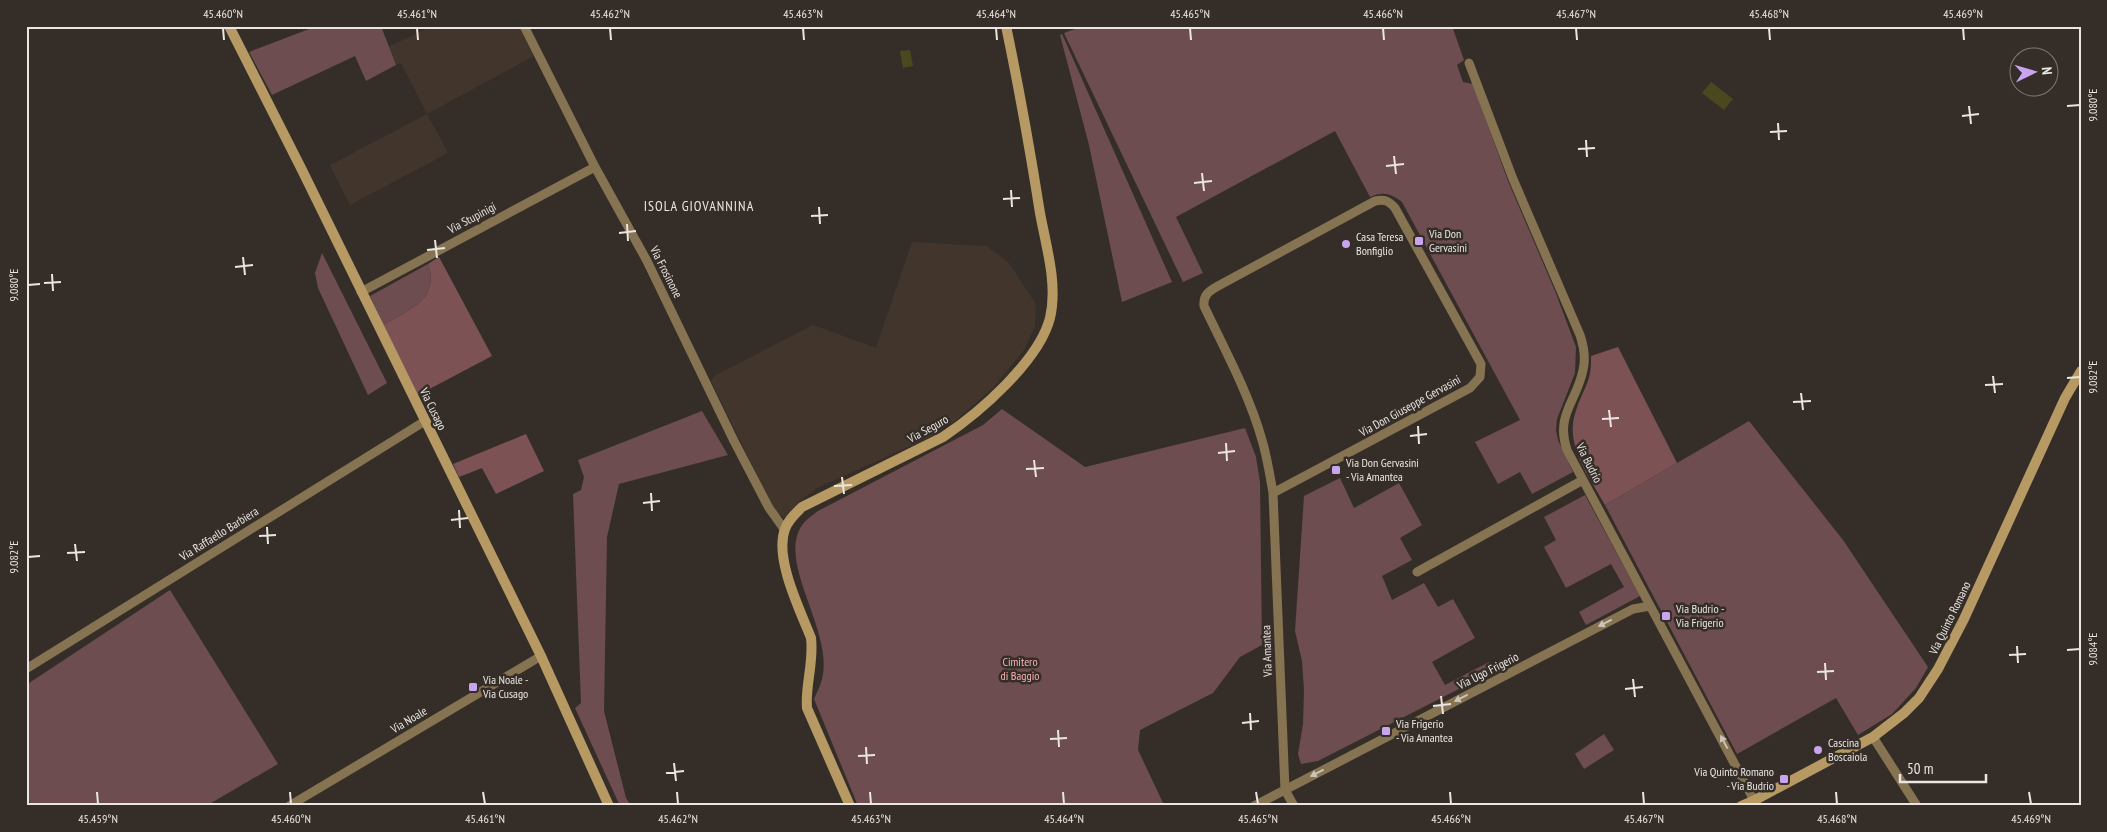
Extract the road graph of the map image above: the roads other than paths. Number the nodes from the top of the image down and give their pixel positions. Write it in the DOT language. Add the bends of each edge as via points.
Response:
graph roads {
  1 [pos="229,26"];
  2 [pos="524,26"];
  3 [pos="1006,26"];
  4 [pos="1469,63"];
  5 [pos="595,167"];
  6 [pos="361,292"];
  7 [pos="2081,371"];
  8 [pos="425,421"];
  9 [pos="1583,480"];
  10 [pos="1273,493"];
  11 [pos="784,529"];
  12 [pos="1418,572"];
  13 [pos="1650,606"];
  14 [pos="541,656"];
  15 [pos="26,668"];
  16 [pos="1873,737"];
  17 [pos="1285,790"];
  18 [pos="1756,803"];
  19 [pos="289,806"];
  20 [pos="609,806"];
  21 [pos="850,806"];
  22 [pos="1254,806"];
  23 [pos="1294,806"];
  24 [pos="1741,806"];
  25 [pos="1917,806"];
  1 -- 6 [label="street, Via Cusago"];
  2 -- 5 [label="street, Via Frosinone"];
  3 -- 11 [label="street, Via Seguro" via="1020,89 1052,283 1050,318 1044,333 998,394 964,423 943,437 802,507"];
  4 -- 9 [label="street, Via Budrio" via="1513,179 1580,335 1585,359 1583,372 1562,426 1567,450"];
  5 -- 6 [label="street, Via Stupinigi"];
  5 -- 11 [label="street, Via Frosinone" via="647,261 734,441 769,508"];
  6 -- 8 [label="street, Via Cusago"];
  7 -- 16 [label="street, Via Quinto Romano" via="2064,398 1938,669 1919,698"];
  8 -- 14 [label="street, Via Cusago"];
  8 -- 15 [label="street, Via Raffaello Barbiera"];
  9 -- 12 [label="street"];
  9 -- 13 [label="street, Via Budrio"];
  10 -- 10 [label="street, Via Don Giuseppe Gervasini" via="1255,418 1203,299 1218,286 1375,201 1390,202 1481,364 1480,377 1470,388"];
  10 -- 17 [label="street, Via Amantea"];
  11 -- 21 [label="street" via="783,559 811,638 807,708"];
  13 -- 17 [label="street, Via Ugo Frigerio, one-way" via="1633,609"];
  18 -- 13 [label="street, Via Budrio, one-way"];
  14 -- 19 [label="street, Via Noale"];
  14 -- 20 [label="street, Via Cusago"];
  16 -- 18 [label="street, Via Quinto Romano"];
  16 -- 25 [label="street"];
  17 -- 22 [label="street, Via Ugo Frigerio"];
  17 -- 23 [label="street, Via Amantea"];
  18 -- 24 [label="street, Via Quinto Romano"];
}
